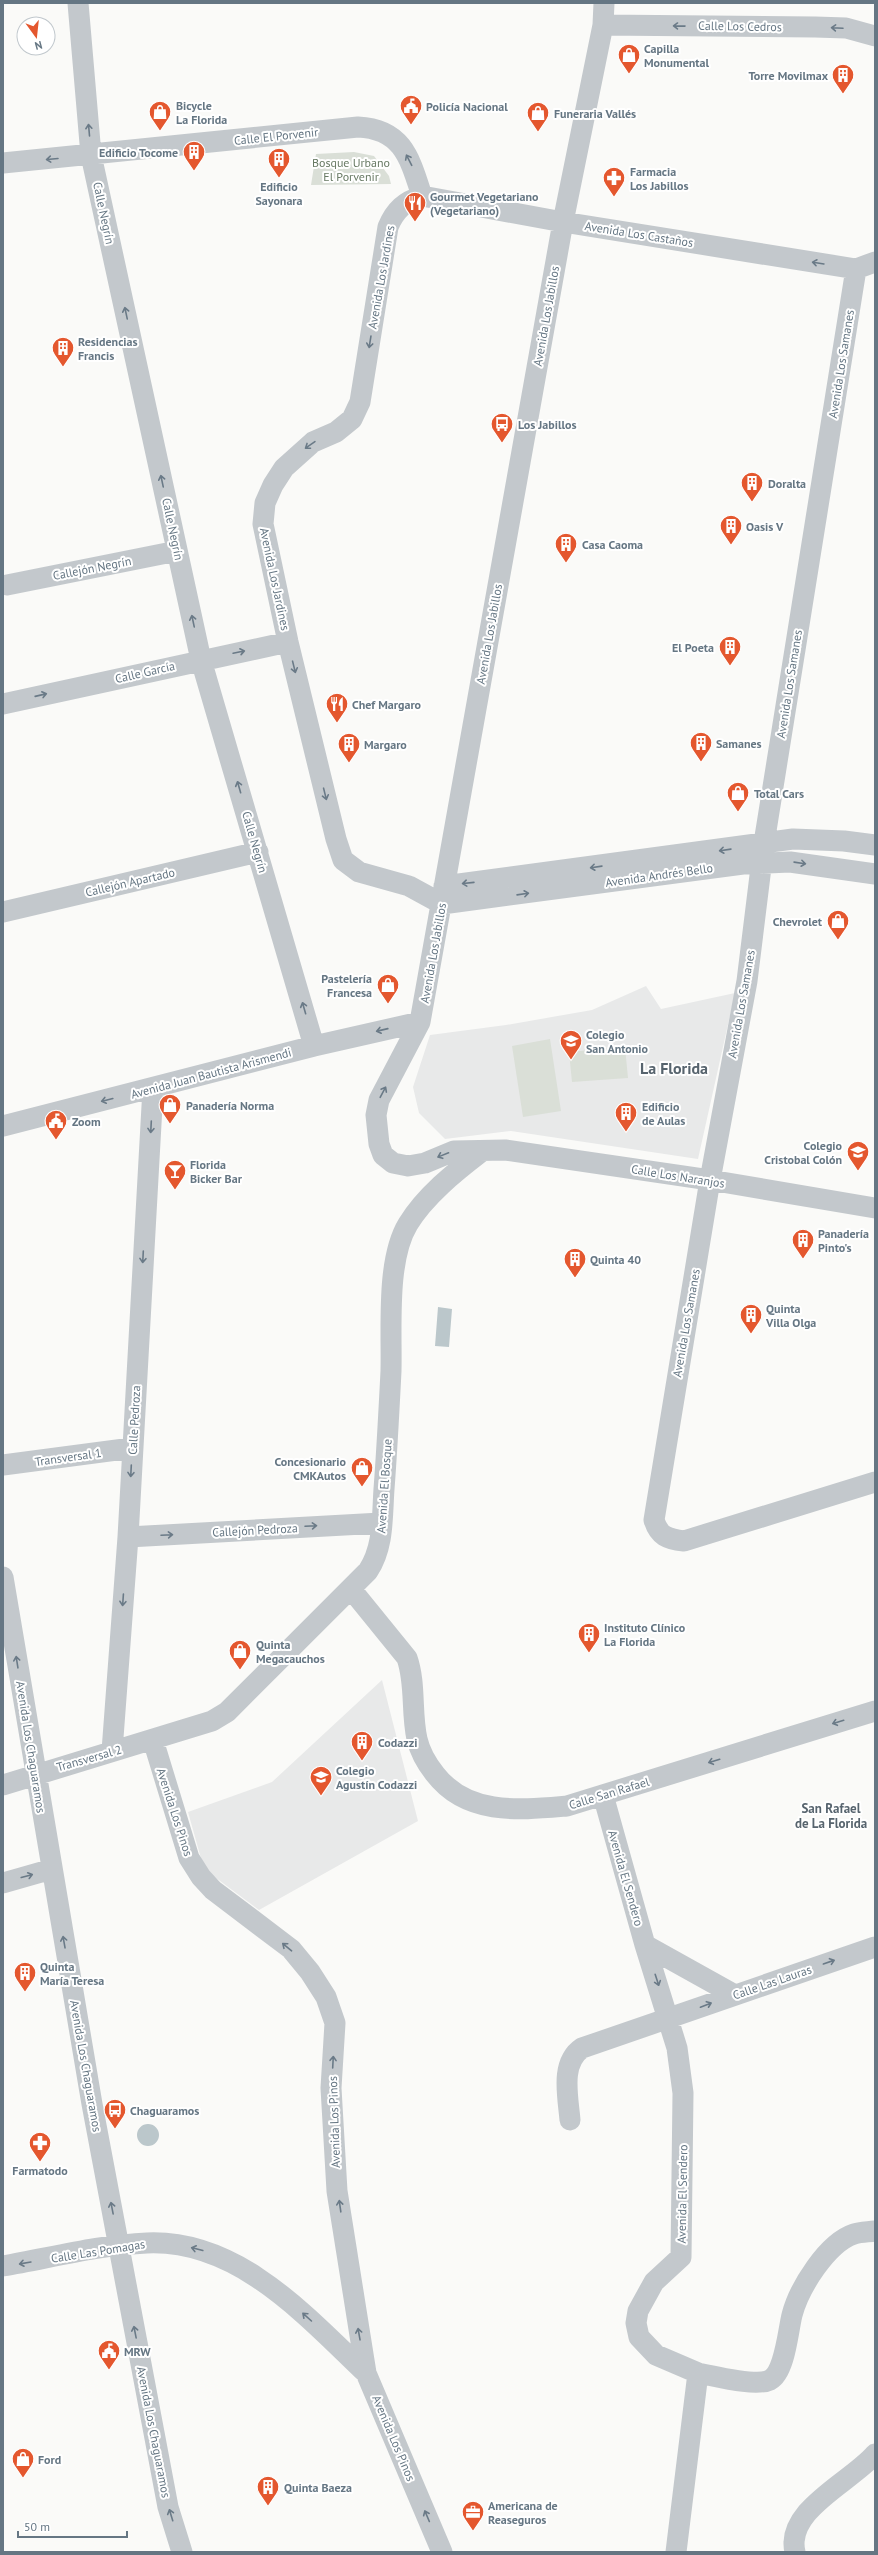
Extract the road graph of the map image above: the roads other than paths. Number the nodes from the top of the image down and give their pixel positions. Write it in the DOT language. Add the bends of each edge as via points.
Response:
graph roads {
  1 [pos="78,3"];
  2 [pos="604,3"];
  3 [pos="603,25"];
  4 [pos="875,36"];
  5 [pos="91,155"];
  6 [pos="3,163"];
  7 [pos="422,196"];
  8 [pos="563,222"];
  9 [pos="866,265"];
  10 [pos="177,551"];
  11 [pos="7,585"];
  12 [pos="288,642"];
  13 [pos="201,660"];
  14 [pos="3,704"];
  15 [pos="875,845"];
  16 [pos="258,852"];
  17 [pos="763,853"];
  18 [pos="875,874"];
  19 [pos="443,895"];
  20 [pos="3,912"];
  21 [pos="420,1022"];
  22 [pos="314,1046"];
  23 [pos="153,1088"];
  24 [pos="3,1126"];
  25 [pos="481,1152"];
  26 [pos="710,1180"];
  27 [pos="875,1208"];
  28 [pos="132,1448"];
  29 [pos="3,1465"];
  30 [pos="875,1482"];
  31 [pos="381,1523"];
  32 [pos="128,1537"];
  33 [pos="3,1577"];
  34 [pos="351,1589"];
  35 [pos="875,1711"];
  36 [pos="153,1740"];
  37 [pos="112,1752"];
  38 [pos="35,1774"];
  39 [pos="3,1786"];
  40 [pos="603,1795"];
  41 [pos="52,1870"];
  42 [pos="3,1883"];
  43 [pos="645,1945"];
  44 [pos="875,1947"];
  45 [pos="733,1994"];
  46 [pos="669,2019"];
  47 [pos="570,2120"];
  48 [pos="875,2231"];
  49 [pos="119,2246"];
  50 [pos="3,2266"];
  51 [pos="366,2373"];
  52 [pos="698,2373"];
  53 [pos="875,2454"];
  54 [pos="182,2552"];
  55 [pos="442,2552"];
  56 [pos="676,2552"];
  57 [pos="795,2552"];
  5 -- 1 [label="street, Calle Negrín, one-way"];
  2 -- 3 [label="street, Avenida Los Jabillos"];
  4 -- 3 [label="street, Calle Los Cedros, one-way" via="846,28 823,27"];
  3 -- 8 [label="street, Avenida Los Jabillos"];
  5 -- 6 [label="street, Calle El Porvenir, one-way"];
  7 -- 5 [label="street, Calle El Porvenir, one-way" via="413,166 404,150 394,138 370,128 358,127"];
  10 -- 5 [label="street, Calle Negrín, one-way"];
  7 -- 8 [label="street, Avenida Los Castaños"];
  7 -- 12 [label="street, Avenida Los Jardines, one-way" via="405,203 393,214 388,226 360,402 352,419 336,432 313,442 295,456 273,485 265,503 263,524"];
  9 -- 8 [label="street, Avenida Los Castaños, one-way"];
  8 -- 19 [label="street, Avenida Los Jabillos"];
  9 -- 17 [label="street, Avenida Los Samanes"];
  10 -- 11 [label="street, Callejón Negrín"];
  13 -- 10 [label="street, Calle Negrín, one-way"];
  13 -- 12 [label="street, Calle García, one-way"];
  12 -- 19 [label="street, Avenida Los Jardines, one-way" via="343,860 359,872"];
  14 -- 13 [label="street, Calle García, one-way"];
  16 -- 13 [label="street, Calle Negrín, one-way"];
  15 -- 17 [label="street, Avenida Andrés Bello" via="806,839"];
  16 -- 20 [label="street, Callejón Apartado"];
  22 -- 16 [label="street, Calle Negrín, one-way"];
  17 -- 18 [label="street, Avenida Andrés Bello, one-way" via="790,862"];
  17 -- 19 [label="street, Avenida Andrés Bello"];
  17 -- 26 [label="street, Avenida Los Samanes" via="747,981"];
  19 -- 21 [label="street, Avenida Los Jabillos"];
  21 -- 22 [label="street, Avenida Juan Bautista Arismendi, one-way"];
  25 -- 21 [label="street, Avenida Los Jabillos, one-way" via="454,1151 425,1163 408,1166 393,1163 383,1155 377,1133 376,1115 379,1100"];
  22 -- 23 [label="street, Avenida Juan Bautista Arismendi"];
  23 -- 24 [label="street, Avenida Juan Bautista Arismendi, one-way"];
  23 -- 28 [label="street, Calle Pedroza, one-way"];
  25 -- 26 [label="street, Calle Los Naranjos" via="505,1150"];
  25 -- 31 [label="street, Avenida El Bosque" via="421,1207 408,1224 399,1245 394,1271 389,1425"];
  26 -- 27 [label="street, Calle Los Naranjos"];
  26 -- 30 [label="street, Avenida Los Samanes" via="656,1499 654,1520 658,1532 668,1540 684,1541"];
  28 -- 29 [label="street, Transversal 1"];
  28 -- 32 [label="street, Calle Pedroza, one-way"];
  32 -- 31 [label="street, Callejón Pedroza, one-way"];
  31 -- 34 [label="street, Avenida El Bosque" via="379,1552 375,1562"];
  32 -- 37 [label="street, Calle Pedroza, one-way"];
  38 -- 33 [label="street, Avenida Los Chaguaramos, one-way"];
  34 -- 36 [label="street, Avenida El Bosque" via="227,1712 212,1721"];
  34 -- 40 [label="street, Calle San Rafael" via="407,1658 412,1672 418,1740 427,1764 442,1784 453,1793 478,1804 520,1810 567,1806"];
  35 -- 40 [label="street, Calle San Rafael, one-way"];
  36 -- 37 [label="street, Transversal 2"];
  51 -- 36 [label="street, Avenida Los Pinos, one-way" via="338,2191 331,2088 335,2023 326,1997 291,1949 213,1890 201,1877 189,1858"];
  37 -- 38 [label="street, Transversal 2"];
  38 -- 39 [label="street, Transversal 2"];
  38 -- 41 [label="street, Avenida Los Chaguaramos"];
  40 -- 43 [label="street, Avenida El Sendero"];
  42 -- 41 [label="street, one-way"];
  49 -- 41 [label="street, Avenida Los Chaguaramos, one-way"];
  43 -- 45 [label="street"];
  43 -- 46 [label="street, Avenida El Sendero, one-way"];
  45 -- 44 [label="street, Calle Las Lauras, one-way"];
  46 -- 45 [label="street, Calle Las Lauras, one-way"];
  46 -- 47 [label="street, Calle Las Lauras" via="582,2048 575,2053 569,2062 567,2076"];
  46 -- 52 [label="street, Avenida El Sendero" via="677,2048 683,2093 681,2257 654,2282 638,2311 636,2323 639,2337 656,2355"];
  48 -- 52 [label="street, Avenida El Sendero" via="853,2234 842,2241 827,2253 812,2273 792,2313 779,2371 771,2380 759,2383"];
  49 -- 50 [label="street, Calle Las Pomagas, one-way"];
  51 -- 49 [label="street, Calle Las Pomagas, one-way" via="294,2306 228,2260 177,2244"];
  54 -- 49 [label="street, Avenida Los Chaguaramos, one-way" via="168,2507"];
  55 -- 51 [label="street, Avenida Los Pinos, one-way"];
  52 -- 56 [label="street"];
  53 -- 57 [label="street" via="804,2514 796,2530"];
}
